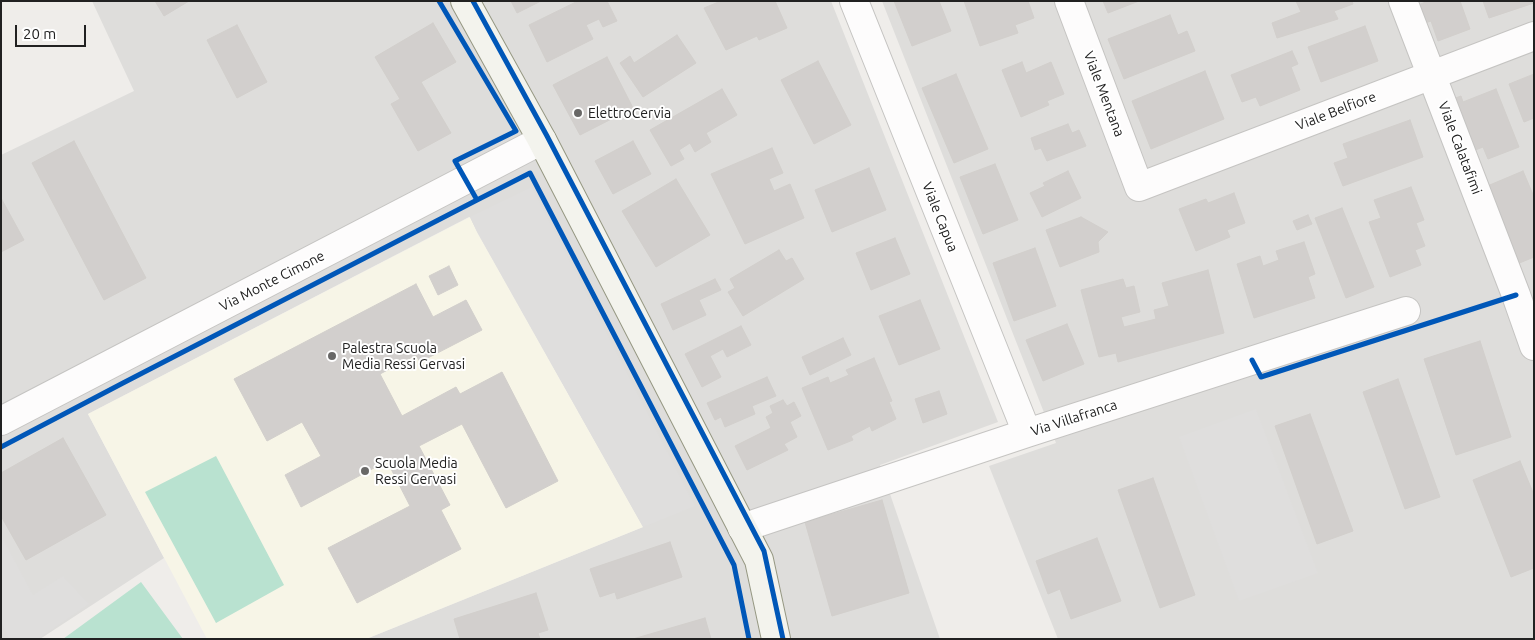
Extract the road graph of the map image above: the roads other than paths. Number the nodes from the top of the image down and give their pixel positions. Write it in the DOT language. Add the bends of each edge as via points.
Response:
graph roads {
  1 [pos="465,1"];
  2 [pos="854,1"];
  3 [pos="1069,1"];
  4 [pos="1403,1"];
  5 [pos="1534,36"];
  6 [pos="1432,75"];
  7 [pos="542,140"];
  8 [pos="1139,187"];
  9 [pos="1406,311"];
  10 [pos="1534,346"];
  11 [pos="1,422"];
  12 [pos="1026,433"];
  13 [pos="742,528"];
  14 [pos="776,639"];
  1 -- 7 [label="street"];
  2 -- 12 [label="street, Viale Capua"];
  3 -- 8 [label="street, Viale Mentana"];
  4 -- 6 [label="street, Viale Calatafimi"];
  5 -- 6 [label="street, Viale Belfiore"];
  6 -- 8 [label="street, Viale Belfiore"];
  6 -- 10 [label="street, Viale Calatafimi"];
  7 -- 11 [label="street, Via Monte Cimone"];
  7 -- 13 [label="street"];
  9 -- 12 [label="street, Via Villafranca"];
  12 -- 13 [label="street, Via Villafranca"];
  13 -- 14 [label="street" via="759,560"];
}
